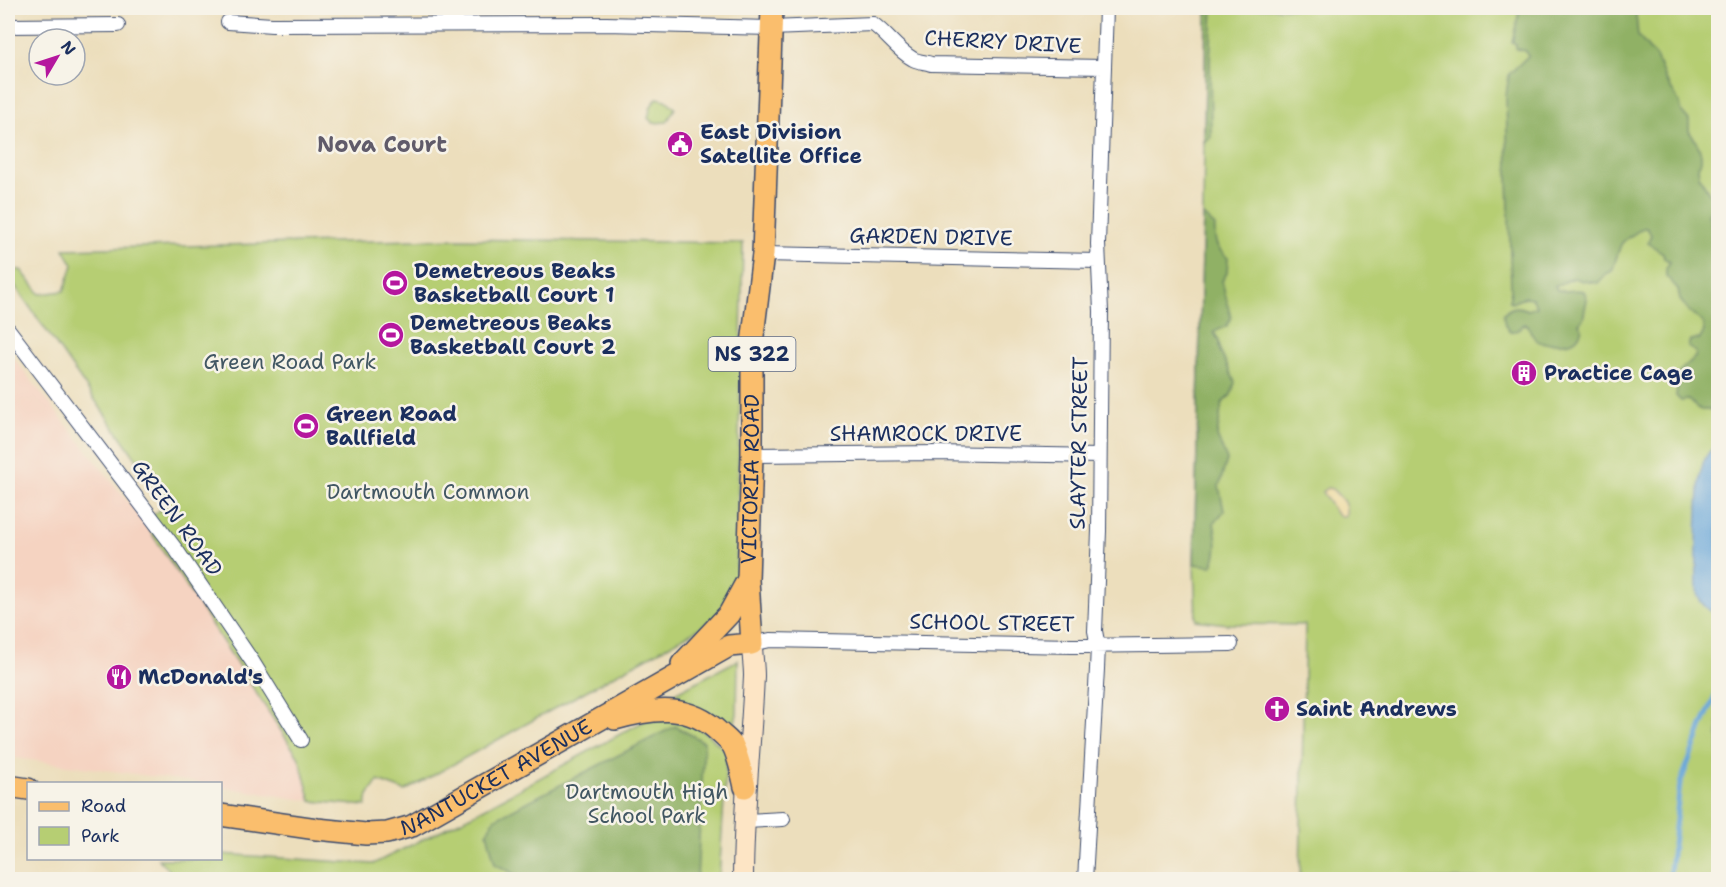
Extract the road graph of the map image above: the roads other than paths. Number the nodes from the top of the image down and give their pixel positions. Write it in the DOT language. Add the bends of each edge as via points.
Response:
graph roads {
  1 [pos="1106,8"];
  2 [pos="772,18"];
  3 [pos="228,22"];
  4 [pos="118,25"];
  5 [pos="8,26"];
  6 [pos="1103,67"];
  7 [pos="763,254"];
  8 [pos="1098,261"];
  9 [pos="8,329"];
  10 [pos="752,455"];
  11 [pos="1099,456"];
  12 [pos="748,580"];
  13 [pos="753,644"];
  14 [pos="1230,644"];
  15 [pos="1098,646"];
  16 [pos="665,681"];
  17 [pos="591,725"];
  18 [pos="301,740"];
  19 [pos="8,786"];
  20 [pos="745,787"];
  21 [pos="27,789"];
  22 [pos="222,815"];
  23 [pos="783,819"];
  24 [pos="746,821"];
  25 [pos="743,879"];
  26 [pos="1085,879"];
  1 -- 6 [label="street, SLAYTER STREET"];
  2 -- 3 [label="street, CHERRY DRIVE" via="606,24 272,26"];
  2 -- 6 [label="street, CHERRY DRIVE" via="873,24 913,59 931,64"];
  2 -- 7 [label="main road, VICTORIA ROAD / NS 322"];
  4 -- 5 [label="street"];
  6 -- 8 [label="street, SLAYTER STREET"];
  7 -- 8 [label="street, GARDEN DRIVE"];
  7 -- 10 [label="main road, VICTORIA ROAD / NS 322" via="752,344"];
  8 -- 11 [label="street, SLAYTER STREET"];
  9 -- 18 [label="street, GREEN ROAD" via="177,551"];
  10 -- 11 [label="street, SHAMROCK DRIVE"];
  10 -- 12 [label="main road, VICTORIA ROAD / NS 322"];
  11 -- 15 [label="street, SLAYTER STREET" via="1095,631"];
  12 -- 13 [label="main road, VICTORIA ROAD / NS 322"];
  12 -- 16 [label="main road" via="729,614"];
  13 -- 15 [label="street, SCHOOL STREET" via="771,640"];
  13 -- 16 [label="main road, NANTUCKET AVENUE" via="729,646"];
  13 -- 20 [label="main road, VICTORIA ROAD / NS 322"];
  14 -- 15 [label="street, SCHOOL STREET"];
  15 -- 26 [label="street, SLAYTER STREET"];
  16 -- 17 [label="main road, NANTUCKET AVENUE"];
  17 -- 20 [label="main road" via="640,712 697,715 733,746"];
  17 -- 22 [label="main road, NANTUCKET AVENUE" via="429,818 387,833 317,829"];
  19 -- 21 [label="main road"];
  20 -- 24 [label="main road, VICTORIA ROAD / NS 322"];
  23 -- 24 [label="street"];
  24 -- 25 [label="main road, VICTORIA ROAD / NS 322"];
}
